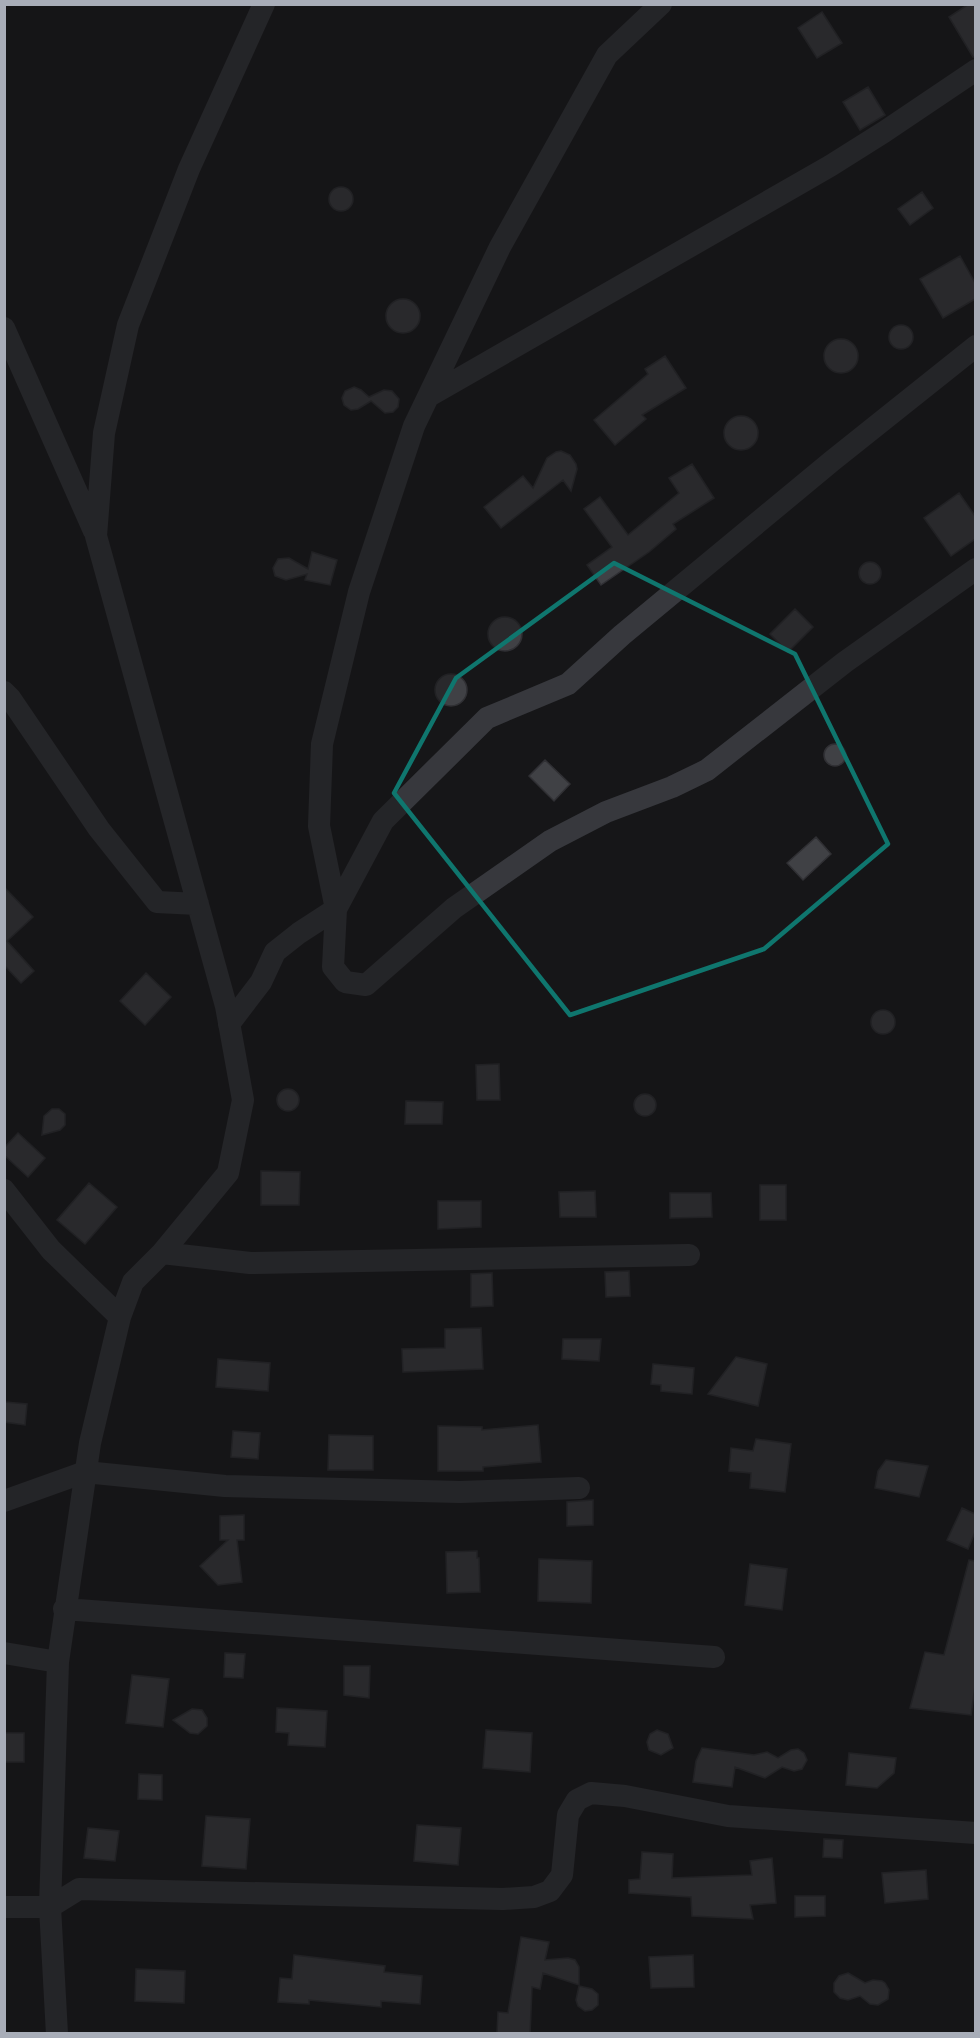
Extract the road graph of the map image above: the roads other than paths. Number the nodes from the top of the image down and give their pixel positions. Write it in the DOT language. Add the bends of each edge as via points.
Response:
graph roads {
  1 [pos="264,4"];
  2 [pos="661,4"];
  3 [pos="975,70"];
  4 [pos="4,328"];
  5 [pos="975,346"];
  6 [pos="429,396"];
  7 [pos="96,536"];
  8 [pos="975,569"];
  9 [pos="4,692"];
  10 [pos="198,904"];
  11 [pos="336,909"];
  12 [pos="229,1024"];
  13 [pos="4,1190"];
  14 [pos="162,1253"];
  15 [pos="689,1255"];
  16 [pos="120,1317"];
  17 [pos="85,1472"];
  18 [pos="579,1488"];
  19 [pos="4,1501"];
  20 [pos="64,1609"];
  21 [pos="4,1653"];
  22 [pos="714,1657"];
  23 [pos="58,1662"];
  24 [pos="975,1833"];
  25 [pos="4,1907"];
  26 [pos="50,1907"];
  27 [pos="57,2034"];
  1 -- 7 [label="street" via="189,169 128,325 104,433"];
  2 -- 6 [label="street" via="608,55 500,247"];
  3 -- 6 [label="street" via="830,166"];
  4 -- 7 [label="street"];
  5 -- 11 [label="street" via="832,460 568,684 487,718 383,821"];
  6 -- 11 [label="street" via="414,426 359,592 322,744 319,826"];
  7 -- 10 [label="street"];
  8 -- 11 [label="street" via="845,662 707,770 550,841 454,908 366,985 345,982 333,967"];
  9 -- 10 [label="street" via="99,829 157,902"];
  10 -- 12 [label="street"];
  11 -- 12 [label="street" via="275,952 261,982"];
  12 -- 14 [label="street" via="243,1100 228,1173"];
  13 -- 16 [label="street" via="51,1250"];
  14 -- 15 [label="street" via="250,1263"];
  14 -- 16 [label="street" via="133,1282"];
  16 -- 17 [label="street"];
  17 -- 18 [label="street" via="225,1486 460,1492"];
  17 -- 19 [label="street"];
  17 -- 20 [label="street"];
  20 -- 22 [label="street"];
  20 -- 23 [label="street"];
  21 -- 23 [label="street"];
  23 -- 26 [label="street"];
  24 -- 26 [label="street" via="728,1816 591,1793 577,1800 568,1815 562,1875 550,1891 534,1897 79,1889"];
  25 -- 26 [label="street"];
  26 -- 27 [label="street"];
}
